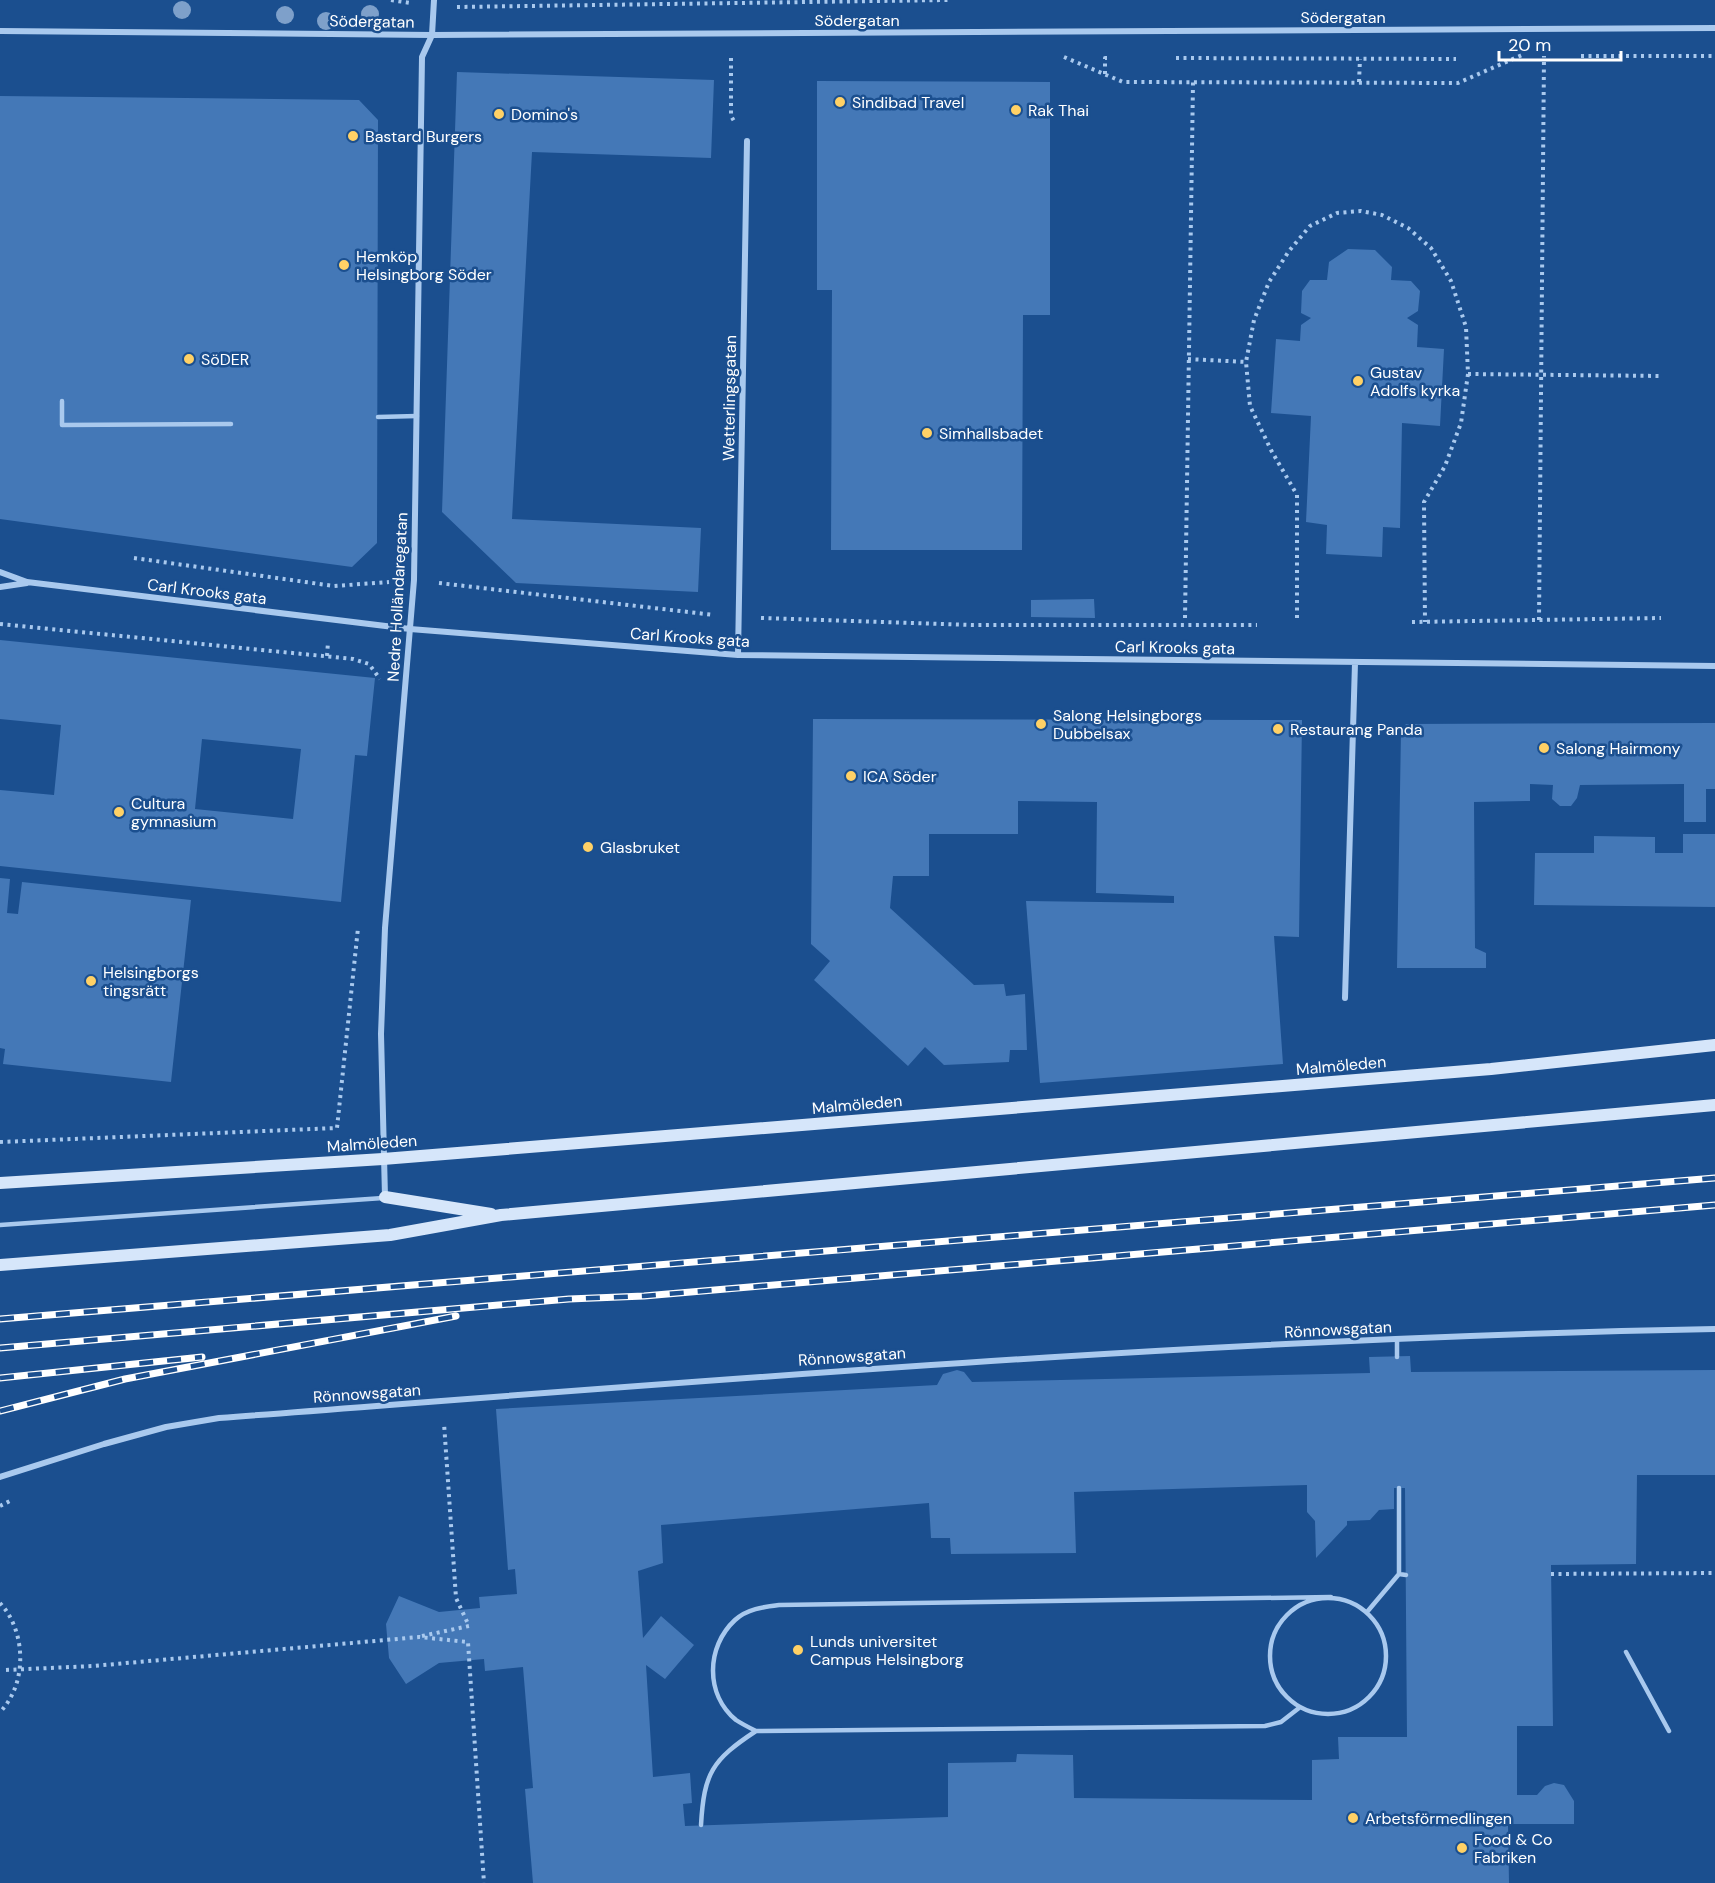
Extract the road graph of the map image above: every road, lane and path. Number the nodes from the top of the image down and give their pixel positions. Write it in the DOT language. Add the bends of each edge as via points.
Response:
graph roads {
  1 [pos="948,0"];
  2 [pos="434,3"];
  3 [pos="732,3"];
  4 [pos="1715,28"];
  5 [pos="0,31"];
  6 [pos="732,34"];
  7 [pos="432,35"];
  8 [pos="1058,55"];
  9 [pos="1544,56"];
  10 [pos="1555,56"];
  11 [pos="1578,56"];
  12 [pos="1715,56"];
  13 [pos="1117,58"];
  14 [pos="1174,58"];
  15 [pos="1360,59"];
  16 [pos="1456,59"];
  17 [pos="1105,74"];
  18 [pos="1192,82"];
  19 [pos="1359,82"];
  20 [pos="747,141"];
  21 [pos="1188,359"];
  22 [pos="1246,362"];
  23 [pos="1468,374"];
  24 [pos="1540,375"];
  25 [pos="1662,376"];
  26 [pos="62,401"];
  27 [pos="417,416"];
  28 [pos="378,417"];
  29 [pos="231,424"];
  30 [pos="134,558"];
  31 [pos="0,572"];
  32 [pos="414,580"];
  33 [pos="27,582"];
  34 [pos="0,587"];
  35 [pos="739,618"];
  36 [pos="1185,618"];
  37 [pos="1297,618"];
  38 [pos="1661,618"];
  39 [pos="1539,620"];
  40 [pos="1412,622"];
  41 [pos="1425,622"];
  42 [pos="0,624"];
  43 [pos="1257,625"];
  44 [pos="410,629"];
  45 [pos="738,656"];
  46 [pos="1354,663"];
  47 [pos="1715,666"];
  48 [pos="381,683"];
  49 [pos="359,917"];
  50 [pos="1345,998"];
  51 [pos="1715,1045"];
  52 [pos="1715,1106"];
  53 [pos="0,1142"];
  54 [pos="383,1159"];
  55 [pos="0,1183"];
  56 [pos="385,1197"];
  57 [pos="501,1215"];
  58 [pos="0,1225"];
  59 [pos="0,1265"];
  60 [pos="1715,1329"];
  61 [pos="1397,1340"];
  62 [pos="1397,1357"];
  63 [pos="443,1414"];
  64 [pos="0,1477"];
  65 [pos="1399,1488"];
  66 [pos="1715,1573"];
  67 [pos="1399,1574"];
  68 [pos="1551,1574"];
  69 [pos="1406,1575"];
  70 [pos="1331,1597"];
  71 [pos="0,1603"];
  72 [pos="1367,1612"];
  73 [pos="419,1637"];
  74 [pos="1626,1652"];
  75 [pos="6,1670"];
  76 [pos="19,1670"];
  77 [pos="1299,1708"];
  78 [pos="0,1712"];
  79 [pos="756,1731"];
  80 [pos="1669,1731"];
  81 [pos="701,1826"];
  82 [pos="484,1883"];
  1 -- 3 [label="path"];
  2 -- 3 [label="path"];
  2 -- 7 [label="street, Nedre Holländaregatan"];
  3 -- 6 [label="path"];
  4 -- 6 [label="street, Södergatan"];
  5 -- 7 [label="street, Södergatan"];
  6 -- 7 [label="street, Södergatan"];
  6 -- 20 [label="path" via="730,116"];
  7 -- 27 [label="street, Nedre Holländaregatan" via="422,57"];
  8 -- 17 [label="path"];
  9 -- 10 [label="path"];
  9 -- 19 [label="path" via="1521,55 1463,82"];
  9 -- 24 [label="path"];
  11 -- 12 [label="path"];
  13 -- 17 [label="path" via="1105,58"];
  14 -- 15 [label="path"];
  15 -- 16 [label="path"];
  15 -- 19 [label="path"];
  17 -- 18 [label="path" via="1122,82"];
  18 -- 19 [label="path"];
  18 -- 21 [label="path"];
  20 -- 35 [label="street, Wetterlingsgatan"];
  21 -- 22 [label="path"];
  21 -- 36 [label="path"];
  22 -- 23 [label="path" via="1254,320 1269,282 1289,250 1310,226 1337,213 1361,211 1383,215 1408,228 1431,248 1451,281 1466,327"];
  22 -- 37 [label="path" via="1250,406 1297,495"];
  23 -- 24 [label="path"];
  23 -- 41 [label="path" via="1461,423 1445,466 1424,502"];
  24 -- 25 [label="path"];
  24 -- 39 [label="path"];
  26 -- 29 [label="lane" via="62,425"];
  27 -- 28 [label="lane"];
  27 -- 32 [label="street, Nedre Holländaregatan"];
  30 -- 32 [label="path" via="334,586"];
  31 -- 33 [label="street, Carl Krooks gata"];
  32 -- 35 [label="path"];
  32 -- 44 [label="street, Nedre Holländaregatan"];
  33 -- 34 [label="street, Carl Krooks gata"];
  33 -- 44 [label="street, Carl Krooks gata"];
  35 -- 43 [label="path" via="971,625"];
  35 -- 45 [label="street, Wetterlingsgatan"];
  38 -- 39 [label="path"];
  39 -- 41 [label="path"];
  40 -- 41 [label="path"];
  42 -- 48 [label="path" via="353,659 369,664"];
  44 -- 45 [label="street, Carl Krooks gata"];
  44 -- 54 [label="street, Nedre Holländaregatan" via="385,928 381,1034"];
  45 -- 46 [label="street, Carl Krooks gata"];
  46 -- 47 [label="street, Carl Krooks gata"];
  46 -- 50 [label="street"];
  49 -- 53 [label="path" via="337,1128"];
  51 -- 54 [label="main road, Malmöleden" via="1491,1069"];
  52 -- 57 [label="main road"];
  54 -- 55 [label="main road, Malmöleden"];
  54 -- 56 [label="street, Nedre Holländaregatan"];
  56 -- 57 [label="main road"];
  56 -- 58 [label="lane"];
  57 -- 59 [label="main road" via="390,1235"];
  60 -- 61 [label="street, Rönnowsgatan"];
  61 -- 62 [label="lane"];
  61 -- 64 [label="street, Rönnowsgatan" via="862,1368 219,1418 166,1427"];
  63 -- 73 [label="path" via="456,1598 468,1626"];
  65 -- 67 [label="lane"];
  66 -- 68 [label="path"];
  67 -- 69 [label="lane"];
  67 -- 72 [label="lane"];
  70 -- 72 [label="lane" via="1351,1602"];
  70 -- 77 [label="lane" via="1305,1602 1284,1617 1271,1640 1269,1666 1279,1690"];
  70 -- 79 [label="lane" via="756,1608 736,1619 721,1637 713,1658 713,1681 721,1703 736,1720"];
  71 -- 76 [label="path" via="12,1616 16,1629 22,1651"];
  72 -- 77 [label="lane" via="1382,1632 1387,1656 1382,1680 1367,1700 1347,1712 1322,1715"];
  73 -- 76 [label="path"];
  73 -- 82 [label="path" via="468,1642"];
  74 -- 80 [label="lane"];
  75 -- 76 [label="path"];
  76 -- 78 [label="path" via="10,1700"];
  77 -- 79 [label="lane" via="1281,1722 1265,1726"];
  79 -- 81 [label="lane" via="716,1762 703,1791"];
}
